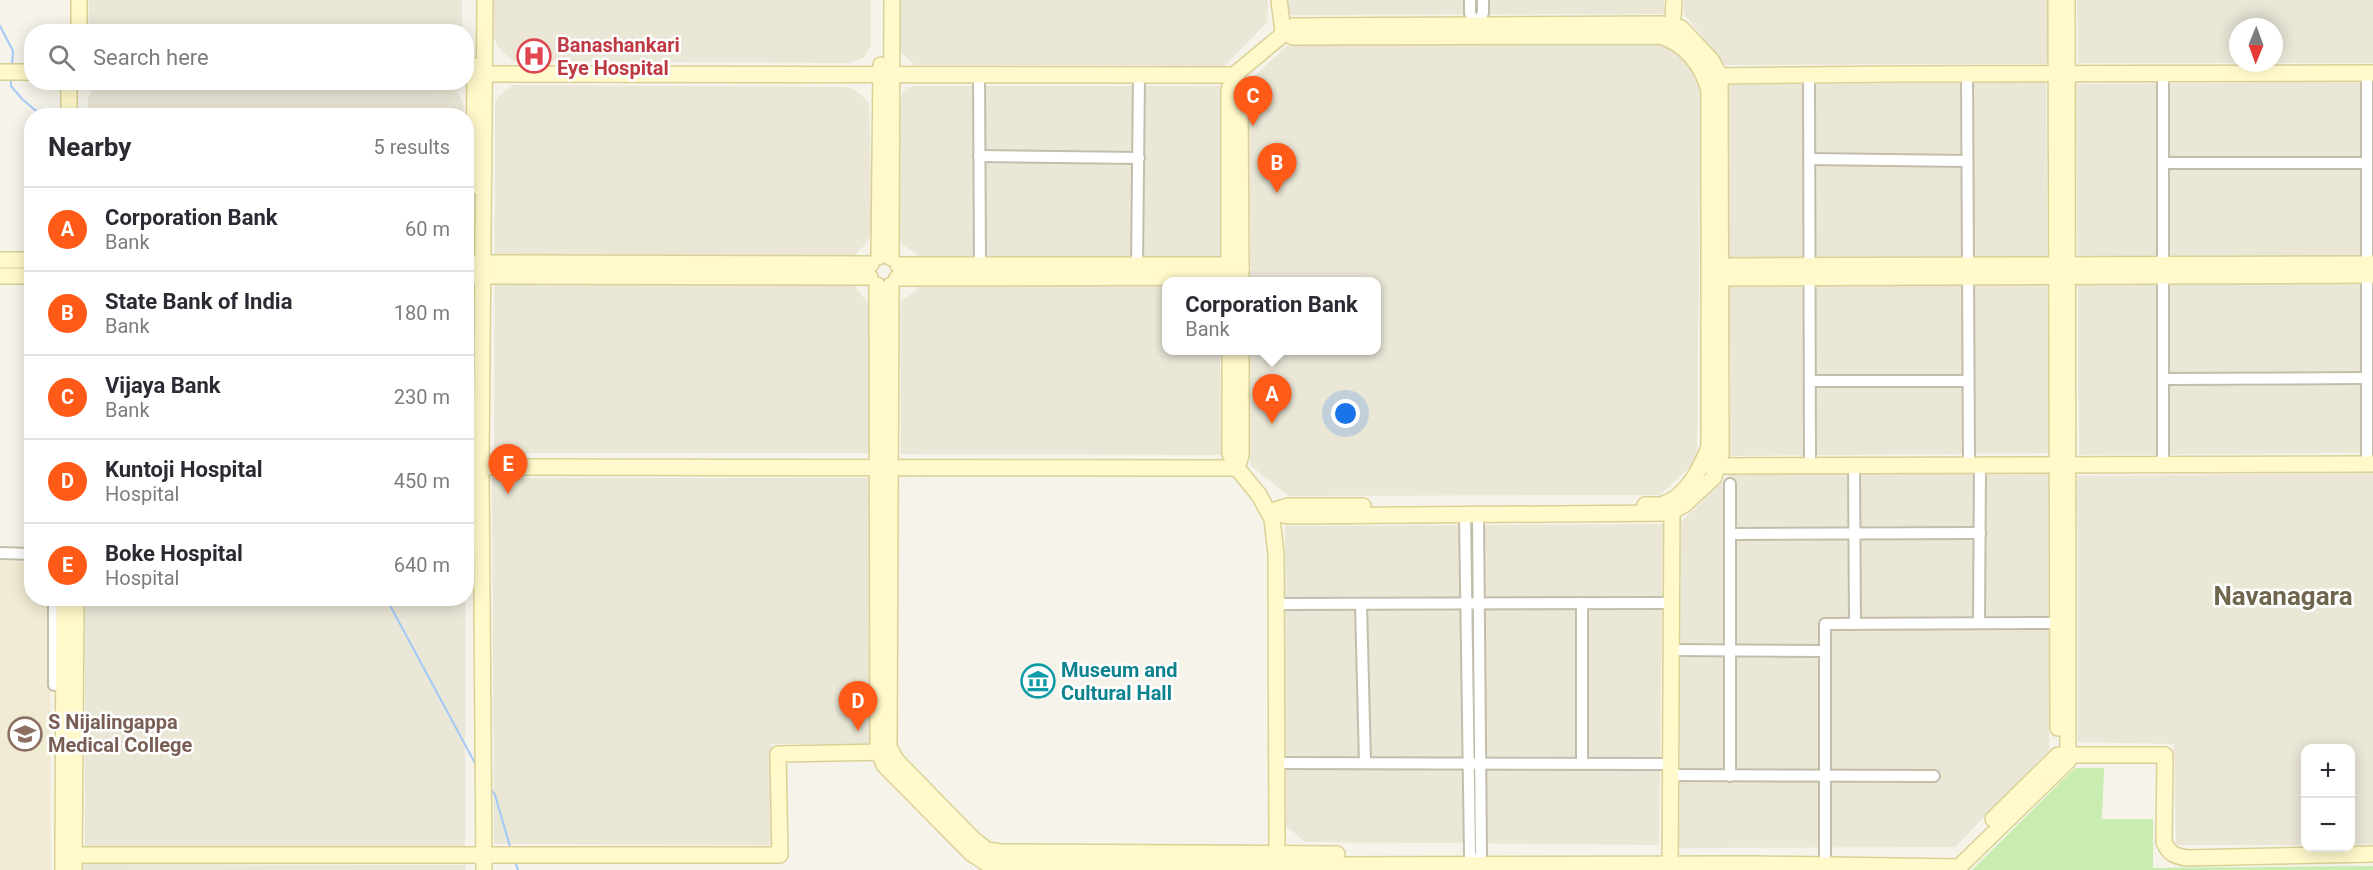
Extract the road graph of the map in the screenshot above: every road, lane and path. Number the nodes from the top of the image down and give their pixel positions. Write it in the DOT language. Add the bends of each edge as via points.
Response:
graph roads {
  1 [pos="69,0"];
  2 [pos="79,0"];
  3 [pos="475,0"];
  4 [pos="485,0"];
  5 [pos="881,0"];
  6 [pos="892,0"];
  7 [pos="1279,0"];
  8 [pos="1470,0"];
  9 [pos="1483,0"];
  10 [pos="1674,0"];
  11 [pos="2056,0"];
  12 [pos="2067,0"];
  13 [pos="69,24"];
  14 [pos="79,24"];
  15 [pos="1476,25"];
  16 [pos="1283,32"];
  17 [pos="1673,33"];
  18 [pos="1,72"];
  19 [pos="24,72"];
  20 [pos="1967,73"];
  21 [pos="2062,73"];
  22 [pos="2163,73"];
  23 [pos="2370,73"];
  24 [pos="475,74"];
  25 [pos="886,74"];
  26 [pos="979,74"];
  27 [pos="1140,75"];
  28 [pos="1234,75"];
  29 [pos="1809,75"];
  30 [pos="1712,76"];
  31 [pos="69,90"];
  32 [pos="79,90"];
  33 [pos="69,108"];
  34 [pos="79,108"];
  35 [pos="980,156"];
  36 [pos="1139,158"];
  37 [pos="1809,159"];
  38 [pos="1967,161"];
  39 [pos="2163,163"];
  40 [pos="2367,163"];
  41 [pos="24,259"];
  42 [pos="0,260"];
  43 [pos="980,265"];
  44 [pos="1137,265"];
  45 [pos="475,270"];
  46 [pos="2370,270"];
  47 [pos="884,271"];
  48 [pos="1968,271"];
  49 [pos="2063,271"];
  50 [pos="2163,271"];
  51 [pos="1716,272"];
  52 [pos="1809,272"];
  53 [pos="1234,275"];
  54 [pos="0,276"];
  55 [pos="24,278"];
  56 [pos="1230,355"];
  57 [pos="1241,355"];
  58 [pos="2367,378"];
  59 [pos="2163,379"];
  60 [pos="1810,381"];
  61 [pos="1968,381"];
  62 [pos="2370,464"];
  63 [pos="1975,465"];
  64 [pos="2063,465"];
  65 [pos="2163,465"];
  66 [pos="1710,466"];
  67 [pos="1810,466"];
  68 [pos="1854,466"];
  69 [pos="474,467"];
  70 [pos="885,467"];
  71 [pos="1237,468"];
  72 [pos="1730,484"];
  73 [pos="1670,506"];
  74 [pos="1269,512"];
  75 [pos="1471,515"];
  76 [pos="1854,533"];
  77 [pos="1980,533"];
  78 [pos="1730,534"];
  79 [pos="0,553"];
  80 [pos="24,554"];
  81 [pos="1361,603"];
  82 [pos="1466,603"];
  83 [pos="1479,603"];
  84 [pos="1582,603"];
  85 [pos="1671,603"];
  86 [pos="1276,604"];
  87 [pos="54,606"];
  88 [pos="64,606"];
  89 [pos="76,606"];
  90 [pos="1979,623"];
  91 [pos="2057,623"];
  92 [pos="1855,624"];
  93 [pos="1671,650"];
  94 [pos="1730,650"];
  95 [pos="1825,651"];
  96 [pos="54,685"];
  97 [pos="886,752"];
  98 [pos="479,755"];
  99 [pos="2063,755"];
  100 [pos="1276,763"];
  101 [pos="1365,763"];
  102 [pos="1474,764"];
  103 [pos="1582,764"];
  104 [pos="1671,770"];
  105 [pos="1730,776"];
  106 [pos="1825,776"];
  107 [pos="1934,776"];
  108 [pos="2373,854"];
  109 [pos="1825,856"];
  110 [pos="1475,858"];
  111 [pos="987,861"];
  112 [pos="69,862"];
  113 [pos="479,862"];
  114 [pos="1277,863"];
  115 [pos="1670,863"];
  116 [pos="1950,864"];
  1 -- 13 [label="street"];
  2 -- 14 [label="street"];
  3 -- 24 [label="street"];
  4 -- 24 [label="street"];
  5 -- 25 [label="street"];
  6 -- 25 [label="street"];
  7 -- 16 [label="street"];
  8 -- 15 [label="street" via="1470,13"];
  9 -- 15 [label="street" via="1483,13"];
  10 -- 17 [label="street"];
  11 -- 21 [label="street"];
  12 -- 21 [label="street"];
  15 -- 16 [label="street" via="1293,26"];
  15 -- 17 [label="street" via="1662,24"];
  16 -- 17 [label="street" via="1293,37"];
  16 -- 28 [label="street"];
  17 -- 30 [label="street" via="1681,28 1711,60"];
  18 -- 19 [label="street"];
  20 -- 21 [label="street"];
  20 -- 29 [label="street"];
  20 -- 38 [label="street"];
  21 -- 22 [label="street"];
  21 -- 49 [label="street"];
  22 -- 23 [label="street"];
  22 -- 39 [label="street"];
  23 -- 40 [label="street"];
  24 -- 25 [label="street"];
  24 -- 45 [label="street"];
  25 -- 26 [label="street"];
  25 -- 47 [label="street"];
  26 -- 27 [label="street"];
  26 -- 35 [label="street"];
  27 -- 28 [label="street"];
  27 -- 36 [label="street"];
  28 -- 53 [label="street" via="1229,90"];
  29 -- 30 [label="street"];
  29 -- 37 [label="street"];
  30 -- 51 [label="street"];
  31 -- 33 [label="street"];
  32 -- 34 [label="street"];
  35 -- 36 [label="street"];
  35 -- 43 [label="street"];
  36 -- 44 [label="street"];
  37 -- 38 [label="street"];
  37 -- 52 [label="street"];
  38 -- 48 [label="street"];
  39 -- 40 [label="street"];
  39 -- 50 [label="street"];
  40 -- 46 [label="street"];
  41 -- 42 [label="street"];
  43 -- 44 [label="street"];
  43 -- 47 [label="street"];
  44 -- 53 [label="street"];
  45 -- 47 [label="street"];
  45 -- 69 [label="street"];
  46 -- 50 [label="street"];
  46 -- 58 [label="street"];
  47 -- 53 [label="street"];
  47 -- 70 [label="street"];
  48 -- 49 [label="street"];
  48 -- 52 [label="street"];
  48 -- 61 [label="street"];
  49 -- 50 [label="street"];
  49 -- 64 [label="street"];
  50 -- 59 [label="street"];
  51 -- 52 [label="street"];
  51 -- 66 [label="street" via="1721,454"];
  52 -- 60 [label="street"];
  54 -- 55 [label="street"];
  56 -- 71 [label="street" via="1230,454"];
  57 -- 71 [label="street" via="1241,455"];
  58 -- 59 [label="street"];
  58 -- 62 [label="street"];
  59 -- 65 [label="street"];
  60 -- 61 [label="street"];
  60 -- 67 [label="street"];
  61 -- 63 [label="street"];
  62 -- 65 [label="street"];
  63 -- 64 [label="street"];
  63 -- 68 [label="street"];
  63 -- 77 [label="street"];
  64 -- 65 [label="street"];
  64 -- 91 [label="street"];
  64 -- 99 [label="street"];
  66 -- 67 [label="street"];
  66 -- 73 [label="street"];
  67 -- 68 [label="street"];
  68 -- 76 [label="street"];
  69 -- 70 [label="street"];
  69 -- 98 [label="street"];
  70 -- 71 [label="street"];
  70 -- 97 [label="street" via="889,747"];
  71 -- 74 [label="street"];
  72 -- 78 [label="street"];
  73 -- 74 [label="street" via="1289,506"];
  73 -- 75 [label="street" via="1639,514"];
  73 -- 85 [label="street"];
  74 -- 75 [label="street" via="1288,516"];
  74 -- 86 [label="street" via="1276,554"];
  75 -- 82 [label="street"];
  75 -- 83 [label="street"];
  76 -- 77 [label="street"];
  76 -- 78 [label="street"];
  76 -- 92 [label="street"];
  77 -- 90 [label="street"];
  78 -- 94 [label="street"];
  79 -- 80 [label="street"];
  81 -- 82 [label="street"];
  81 -- 86 [label="street"];
  81 -- 101 [label="street"];
  82 -- 83 [label="street"];
  82 -- 102 [label="street"];
  83 -- 84 [label="street"];
  83 -- 102 [label="street"];
  84 -- 85 [label="street"];
  84 -- 103 [label="street"];
  85 -- 93 [label="street"];
  86 -- 100 [label="street"];
  87 -- 96 [label="street"];
  88 -- 112 [label="street"];
  89 -- 112 [label="street"];
  90 -- 91 [label="street"];
  90 -- 92 [label="street"];
  91 -- 99 [label="street"];
  92 -- 95 [label="street" via="1825,624"];
  93 -- 94 [label="street"];
  93 -- 104 [label="street"];
  94 -- 95 [label="street"];
  94 -- 105 [label="street"];
  95 -- 106 [label="street"];
  97 -- 111 [label="street" via="974,840"];
  97 -- 113 [label="street" via="778,754 780,855 503,854"];
  98 -- 113 [label="street" via="483,796"];
  98 -- 113 [label="street" via="474,780"];
  99 -- 108 [label="street" via="2165,755 2164,842 2175,856"];
  99 -- 116 [label="street" via="2068,761 1959,867"];
  100 -- 101 [label="street"];
  100 -- 114 [label="street"];
  101 -- 102 [label="street"];
  102 -- 103 [label="street"];
  102 -- 110 [label="street"];
  103 -- 104 [label="street"];
  104 -- 105 [label="street"];
  104 -- 115 [label="street"];
  105 -- 106 [label="street"];
  106 -- 107 [label="street"];
  106 -- 109 [label="street"];
  109 -- 115 [label="street"];
  109 -- 116 [label="street"];
  110 -- 114 [label="street"];
  110 -- 115 [label="street"];
  111 -- 114 [label="street" via="1001,852"];
  112 -- 113 [label="street"];
  115 -- 116 [label="street"];
}
